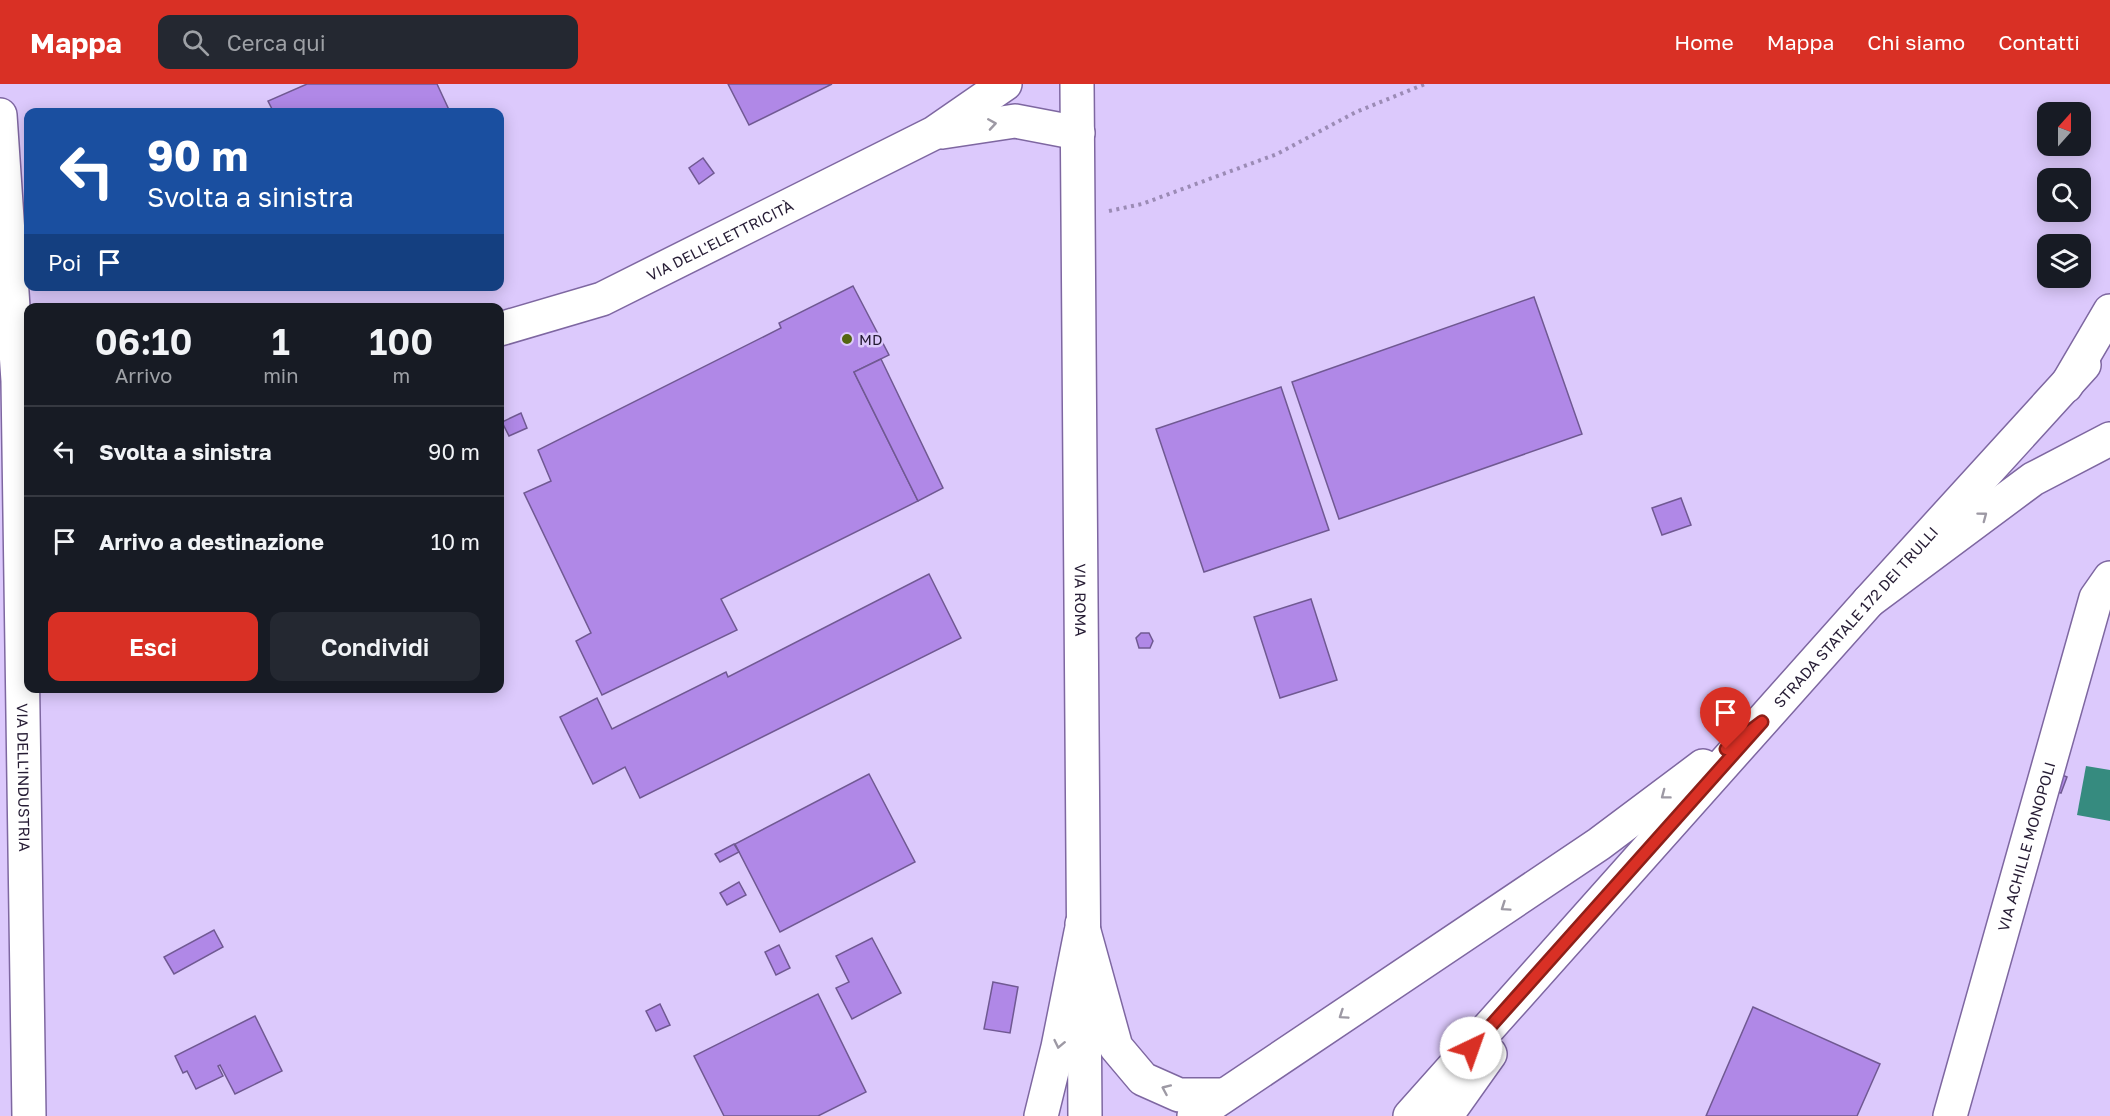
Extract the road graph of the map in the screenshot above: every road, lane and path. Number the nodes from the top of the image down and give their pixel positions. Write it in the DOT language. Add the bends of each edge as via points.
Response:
graph roads {
  1 [pos="1005,84"];
  2 [pos="1077,84"];
  3 [pos="1425,84"];
  4 [pos="0,115"];
  5 [pos="934,133"];
  6 [pos="1078,133"];
  7 [pos="1079,218"];
  8 [pos="2110,311"];
  9 [pos="504,327"];
  10 [pos="2110,334"];
  11 [pos="23,381"];
  12 [pos="2066,386"];
  13 [pos="2110,439"];
  14 [pos="24,504"];
  15 [pos="2110,578"];
  16 [pos="1869,602"];
  17 [pos="26,693"];
  18 [pos="1762,722"];
  19 [pos="1593,911"];
  20 [pos="1082,924"];
  21 [pos="1224,1095"];
  22 [pos="29,1116"];
  23 [pos="1041,1116"];
  24 [pos="1085,1116"];
  25 [pos="1194,1116"];
  26 [pos="1410,1116"];
  27 [pos="1446,1116"];
  28 [pos="1950,1116"];
  1 -- 5 [label="main road, VIA DELL'ELETTRICITÀ"];
  2 -- 6 [label="main road, VIA ROMA"];
  3 -- 7 [label="path" via="1356,112 1277,154 1220,177 1142,204"];
  4 -- 11 [label="main road, VIA DELL'INDUSTRIA"];
  5 -- 6 [label="main road, VIA DELL'ELETTRICITÀ, one-way" via="1015,121"];
  5 -- 9 [label="main road, VIA DELL'ELETTRICITÀ" via="602,299"];
  6 -- 7 [label="main road, VIA ROMA"];
  7 -- 20 [label="main road, VIA ROMA"];
  8 -- 12 [label="main road"];
  10 -- 12 [label="main road, STRADA STATALE 172 DEI TRULLI"];
  11 -- 14 [label="main road, VIA DELL'INDUSTRIA"];
  12 -- 16 [label="main road, STRADA STATALE 172 DEI TRULLI"];
  16 -- 13 [label="main road, one-way" via="2033,479"];
  15 -- 28 [label="main road, VIA ACHILLE MONOPOLI" via="2096,598"];
  16 -- 18 [label="main road, STRADA STATALE 172 DEI TRULLI"];
  17 -- 22 [label="main road, VIA DELL'INDUSTRIA"];
  18 -- 19 [label="main road, STRADA STATALE 172 DEI TRULLI"];
  18 -- 21 [label="main road, one-way" via="1599,844"];
  19 -- 26 [label="main road, STRADA STATALE 172 DEI TRULLI"];
  19 -- 27 [label="main road"];
  21 -- 20 [label="main road, one-way" via="1179,1095 1143,1078 1116,1047"];
  20 -- 23 [label="main road, one-way"];
  20 -- 24 [label="main road, VIA ROMA"];
  21 -- 25 [label="main road"];
}
